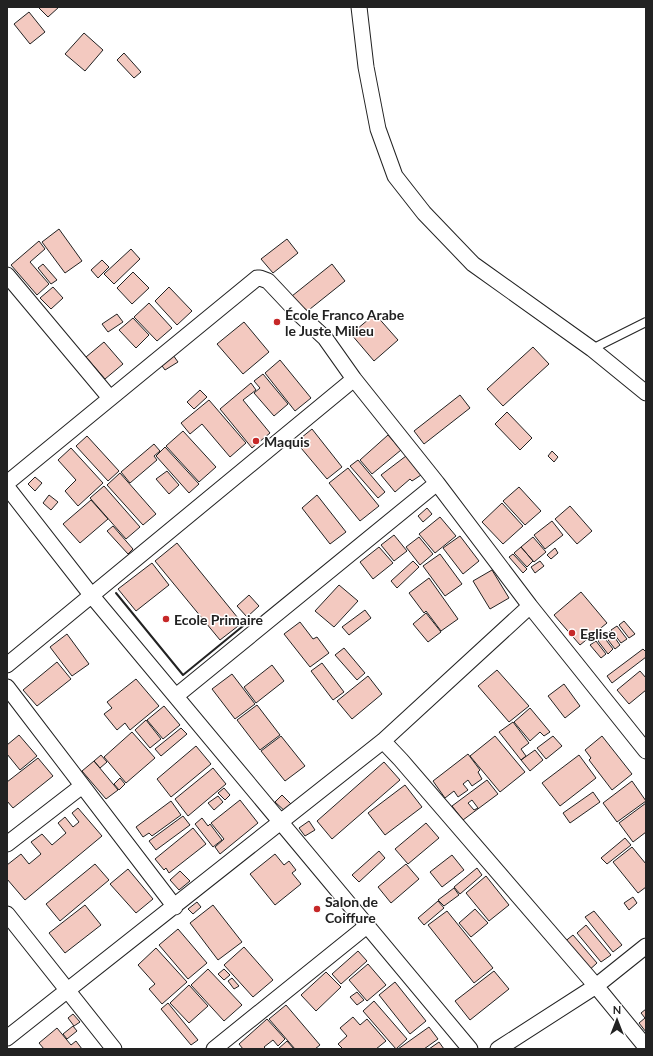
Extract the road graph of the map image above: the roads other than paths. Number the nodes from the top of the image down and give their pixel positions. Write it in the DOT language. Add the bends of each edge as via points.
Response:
graph roads {
  1 [pos="358,7"];
  2 [pos="7,275"];
  3 [pos="646,322"];
  4 [pos="592,349"];
  5 [pos="354,379"];
  6 [pos="646,392"];
  7 [pos="110,398"];
  8 [pos="7,483"];
  9 [pos="437,484"];
  10 [pos="7,487"];
  11 [pos="92,596"];
  12 [pos="530,606"];
  13 [pos="7,666"];
  14 [pos="7,688"];
  15 [pos="176,696"];
  16 [pos="383,741"];
  17 [pos="646,751"];
  18 [pos="82,786"];
  19 [pos="282,823"];
  20 [pos="7,844"];
  21 [pos="175,907"];
  22 [pos="7,914"];
  23 [pos="368,926"];
  24 [pos="646,946"];
  25 [pos="596,986"];
  26 [pos="68,990"];
  27 [pos="7,1038"];
  28 [pos="646,1047"];
  29 [pos="114,1049"];
  30 [pos="214,1049"];
  31 [pos="470,1049"];
  32 [pos="498,1049"];
  1 -- 4 [label="street" via="378,129 395,176 424,213 473,264"];
  2 -- 7 [label="street"];
  3 -- 4 [label="lane"];
  4 -- 6 [label="street"];
  5 -- 7 [label="street" via="325,338 268,281 257,278"];
  5 -- 9 [label="street"];
  5 -- 11 [label="street"];
  7 -- 8 [label="street"];
  9 -- 12 [label="street"];
  9 -- 15 [label="street"];
  10 -- 11 [label="street"];
  11 -- 13 [label="street"];
  11 -- 15 [label="street"];
  12 -- 16 [label="street"];
  12 -- 17 [label="street"];
  14 -- 18 [label="street"];
  15 -- 19 [label="street"];
  16 -- 19 [label="street"];
  16 -- 25 [label="street"];
  18 -- 20 [label="street"];
  18 -- 21 [label="street"];
  19 -- 21 [label="street"];
  19 -- 23 [label="street"];
  21 -- 26 [label="street"];
  22 -- 26 [label="street"];
  23 -- 30 [label="street"];
  23 -- 31 [label="street"];
  24 -- 25 [label="street"];
  25 -- 28 [label="street"];
  25 -- 32 [label="street"];
  26 -- 27 [label="street"];
  26 -- 29 [label="street"];
}
